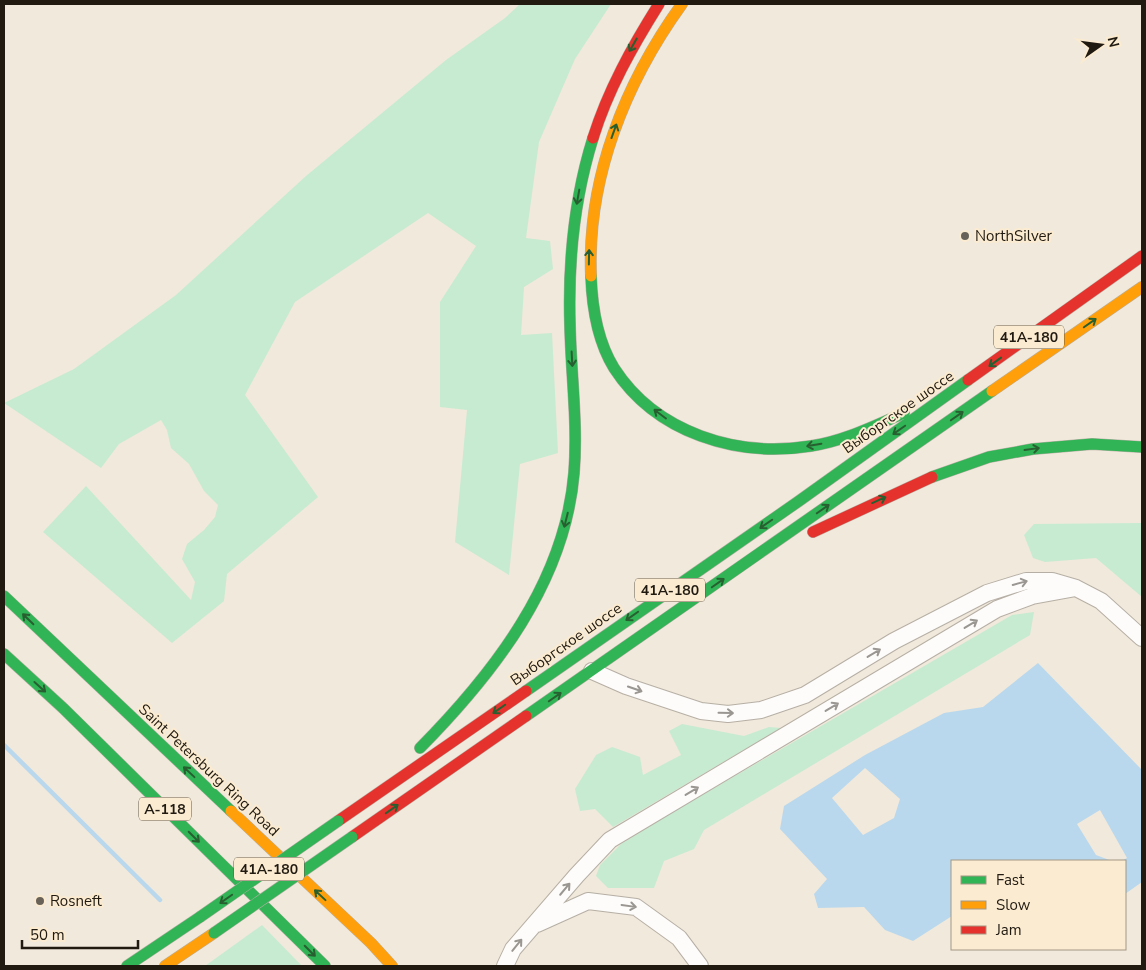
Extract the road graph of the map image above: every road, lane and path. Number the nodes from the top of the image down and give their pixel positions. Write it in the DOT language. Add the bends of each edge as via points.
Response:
graph roads {
  1 [pos="659,4"];
  2 [pos="682,4"];
  3 [pos="1142,256"];
  4 [pos="1142,287"];
  5 [pos="953,392"];
  6 [pos="1142,447"];
  7 [pos="740,567"];
  8 [pos="1076,588"];
  9 [pos="4,596"];
  10 [pos="1142,638"];
  11 [pos="4,654"];
  12 [pos="592,671"];
  13 [pos="386,786"];
  14 [pos="533,926"];
  15 [pos="127,966"];
  16 [pos="165,966"];
  17 [pos="325,966"];
  18 [pos="392,966"];
  19 [pos="505,966"];
  20 [pos="700,966"];
  1 -- 13 [label="main road, one-way" via="630,51 606,100 592,135 582,174 568,284 575,456 572,494 560,545 524,619 486,677"];
  5 -- 2 [label="main road, one-way" via="861,432 832,441 765,449 725,445 676,426 636,395 621,377 607,353 592,306 589,248 594,212 610,140 623,107 650,53"];
  3 -- 5 [label="main road, Выборгское шоссе / 41А-180, one-way"];
  7 -- 4 [label="main road, 41А-180, one-way"];
  5 -- 13 [label="main road, Выборгское шоссе / 41А-180, one-way"];
  7 -- 6 [label="main road, one-way" via="892,494 990,456 1092,444"];
  12 -- 7 [label="main road, 41А-180, one-way"];
  8 -- 10 [label="street" via="1101,601"];
  12 -- 8 [label="street, one-way" via="701,711 728,714 761,710 805,696 894,641 987,593 1026,581 1052,581"];
  14 -- 8 [label="street, one-way" via="610,840 997,609 1032,596"];
  18 -- 9 [label="main road, Saint Petersburg Ring Road / А-118, one-way"];
  11 -- 17 [label="main road, А-118, one-way"];
  16 -- 12 [label="main road, 41А-180, one-way, bridge"];
  13 -- 15 [label="main road, Выборгское шоссе / 41А-180, one-way, bridge"];
  19 -- 14 [label="street, one-way" via="513,949"];
  14 -- 20 [label="street, one-way" via="588,901 636,906 679,938"];
}
